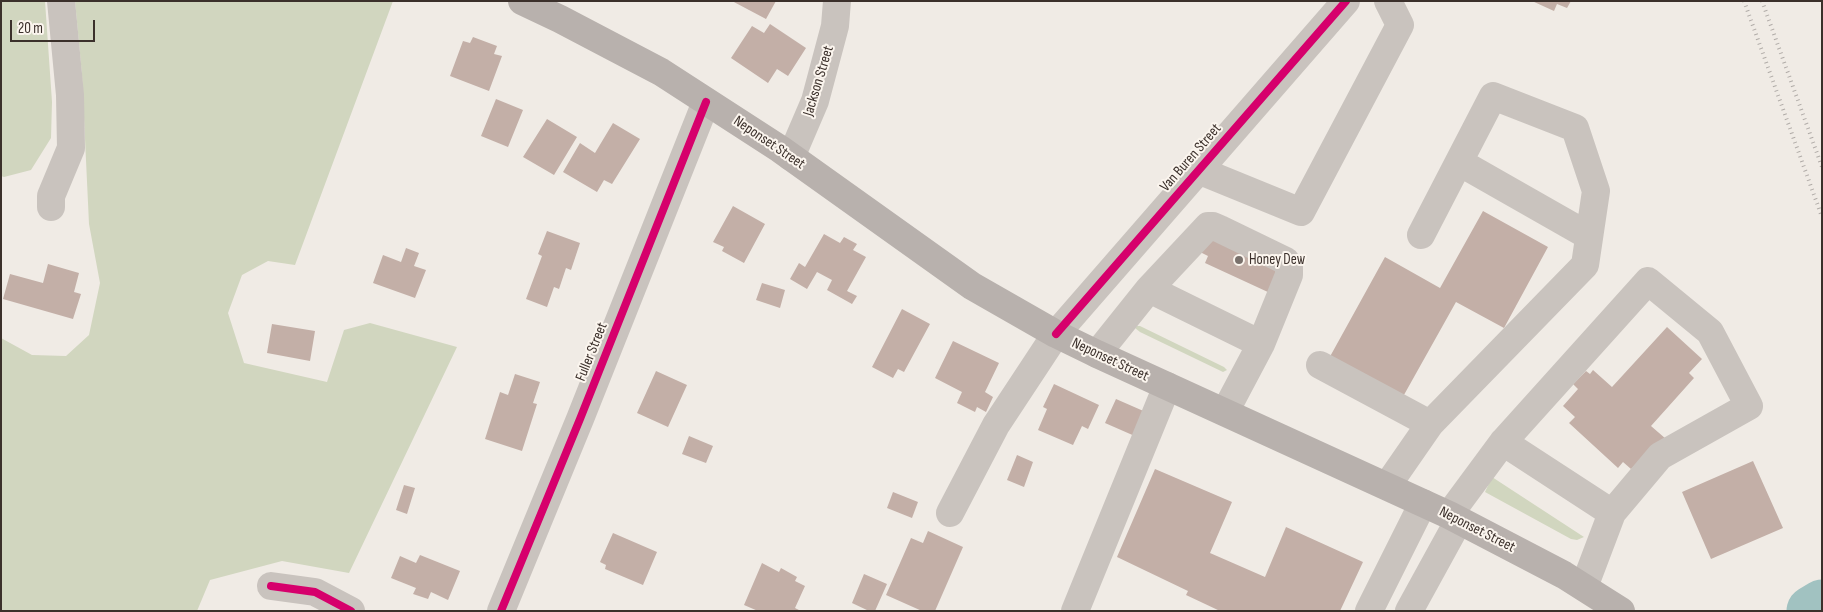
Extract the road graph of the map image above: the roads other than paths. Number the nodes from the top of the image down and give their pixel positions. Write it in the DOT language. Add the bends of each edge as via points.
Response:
graph roads {
  1 [pos="61,1"];
  2 [pos="522,1"];
  3 [pos="837,1"];
  4 [pos="1346,1"];
  5 [pos="1388,1"];
  6 [pos="706,102"];
  7 [pos="791,157"];
  8 [pos="1459,162"];
  9 [pos="1198,170"];
  10 [pos="51,208"];
  11 [pos="1421,235"];
  12 [pos="1589,236"];
  13 [pos="1149,290"];
  14 [pos="1056,334"];
  15 [pos="1260,344"];
  16 [pos="1097,354"];
  17 [pos="1320,365"];
  18 [pos="1167,386"];
  19 [pos="1225,412"];
  20 [pos="1430,424"];
  21 [pos="1503,442"];
  22 [pos="1388,486"];
  23 [pos="1423,503"];
  24 [pos="1612,513"];
  25 [pos="950,514"];
  26 [pos="1454,517"];
  27 [pos="271,586"];
  28 [pos="1584,587"];
  29 [pos="1078,610"];
  30 [pos="351,611"];
  31 [pos="501,611"];
  32 [pos="1369,611"];
  33 [pos="1409,611"];
  34 [pos="1621,611"];
  1 -- 10 [label="street" via="70,95 71,148 51,196"];
  2 -- 6 [label="main road, Neponset Street" via="661,72"];
  3 -- 7 [label="street, Jackson Street" via="835,26 815,101"];
  4 -- 9 [label="street, Van Buren Street"];
  5 -- 9 [label="street" via="1400,25 1301,212"];
  6 -- 7 [label="main road, Neponset Street"];
  6 -- 31 [label="street, Fuller Street"];
  7 -- 14 [label="main road, Neponset Street" via="972,286"];
  8 -- 11 [label="street"];
  8 -- 12 [label="street"];
  8 -- 12 [label="street" via="1493,96 1575,128 1596,191"];
  9 -- 14 [label="street, Van Buren Street"];
  12 -- 20 [label="street" via="1585,266"];
  13 -- 15 [label="street"];
  13 -- 15 [label="street" via="1208,226 1286,261 1289,275"];
  13 -- 16 [label="street"];
  14 -- 16 [label="main road, Neponset Street"];
  14 -- 25 [label="street, Van Buren Street" via="996,425"];
  15 -- 19 [label="street"];
  16 -- 18 [label="main road, Neponset Street"];
  17 -- 20 [label="street"];
  18 -- 19 [label="main road, Neponset Street"];
  18 -- 29 [label="street"];
  19 -- 22 [label="main road, Neponset Street"];
  20 -- 22 [label="street"];
  21 -- 24 [label="street"];
  21 -- 24 [label="street" via="1648,281 1710,332 1749,406 1660,456"];
  21 -- 26 [label="street"];
  22 -- 23 [label="main road, Neponset Street"];
  23 -- 26 [label="main road, Neponset Street"];
  23 -- 32 [label="street"];
  24 -- 28 [label="street"];
  26 -- 28 [label="main road, Neponset Street"];
  26 -- 33 [label="street"];
  27 -- 30 [label="street" via="314,592"];
  28 -- 34 [label="main road, Neponset Street"];
}
